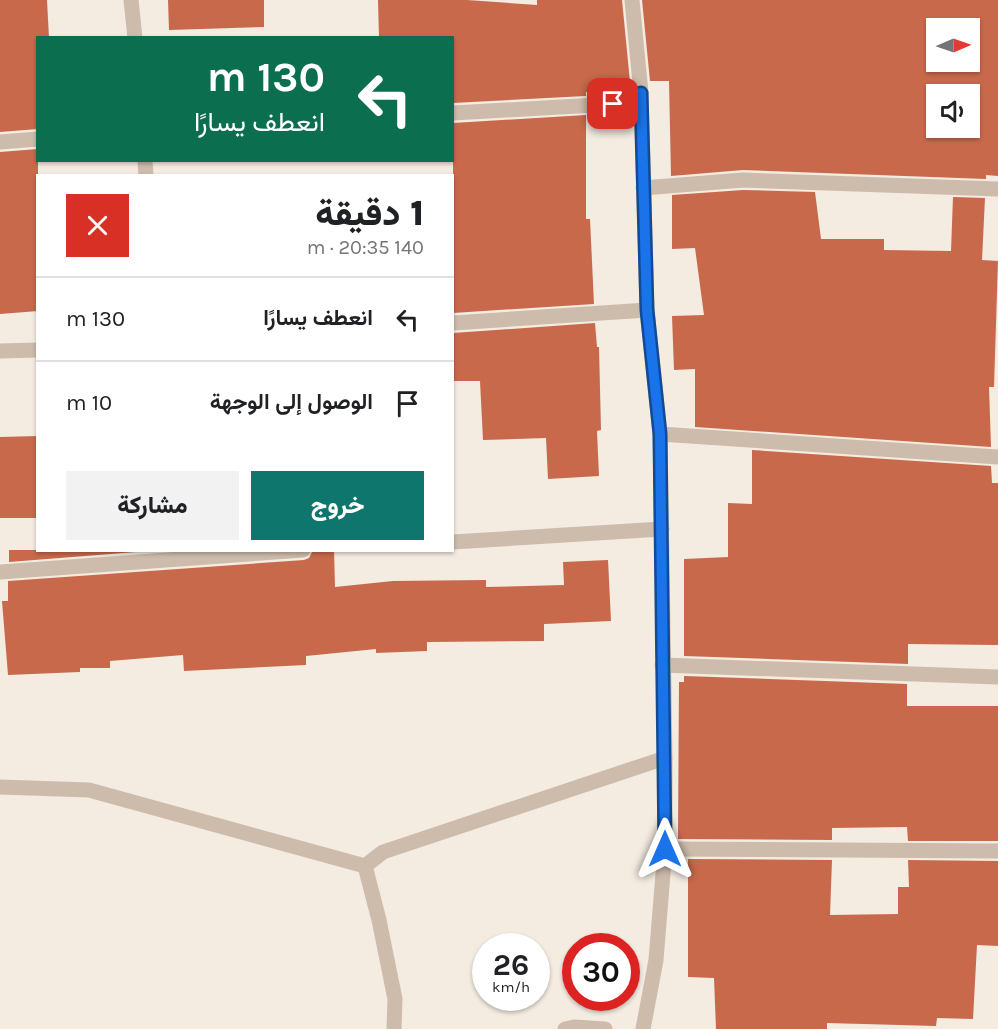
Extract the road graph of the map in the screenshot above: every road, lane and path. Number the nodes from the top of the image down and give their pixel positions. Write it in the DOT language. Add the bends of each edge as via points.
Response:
graph roads {
  1 [pos="131,0"];
  2 [pos="632,0"];
  3 [pos="135,36"];
  4 [pos="641,93"];
  5 [pos="454,113"];
  6 [pos="36,139"];
  7 [pos="0,142"];
  8 [pos="643,189"];
  9 [pos="998,189"];
  10 [pos="647,310"];
  11 [pos="454,323"];
  12 [pos="36,350"];
  13 [pos="0,351"];
  14 [pos="660,434"];
  15 [pos="998,457"];
  16 [pos="662,529"];
  17 [pos="454,542"];
  18 [pos="238,552"];
  19 [pos="173,554"];
  20 [pos="0,572"];
  21 [pos="662,665"];
  22 [pos="998,677"];
  23 [pos="665,758"];
  24 [pos="0,787"];
  25 [pos="665,849"];
  26 [pos="998,851"];
  27 [pos="365,866"];
  28 [pos="394,1029"];
  29 [pos="565,1029"];
  30 [pos="605,1029"];
  31 [pos="643,1029"];
  1 -- 3 [label="street"];
  2 -- 4 [label="street"];
  4 -- 5 [label="street" via="613,104"];
  4 -- 8 [label="street"];
  6 -- 7 [label="street"];
  8 -- 9 [label="street" via="743,180"];
  8 -- 10 [label="street"];
  10 -- 11 [label="street"];
  10 -- 14 [label="street"];
  12 -- 13 [label="street"];
  14 -- 15 [label="street"];
  14 -- 16 [label="street"];
  16 -- 17 [label="street"];
  16 -- 21 [label="street"];
  18 -- 19 [label="street"];
  19 -- 20 [label="street"];
  21 -- 22 [label="street"];
  21 -- 23 [label="street"];
  23 -- 25 [label="street"];
  23 -- 27 [label="street" via="383,852"];
  24 -- 27 [label="street" via="90,790"];
  25 -- 26 [label="street"];
  25 -- 31 [label="street" via="656,960"];
  27 -- 28 [label="street" via="395,999"];
  29 -- 30 [label="street"];
}
